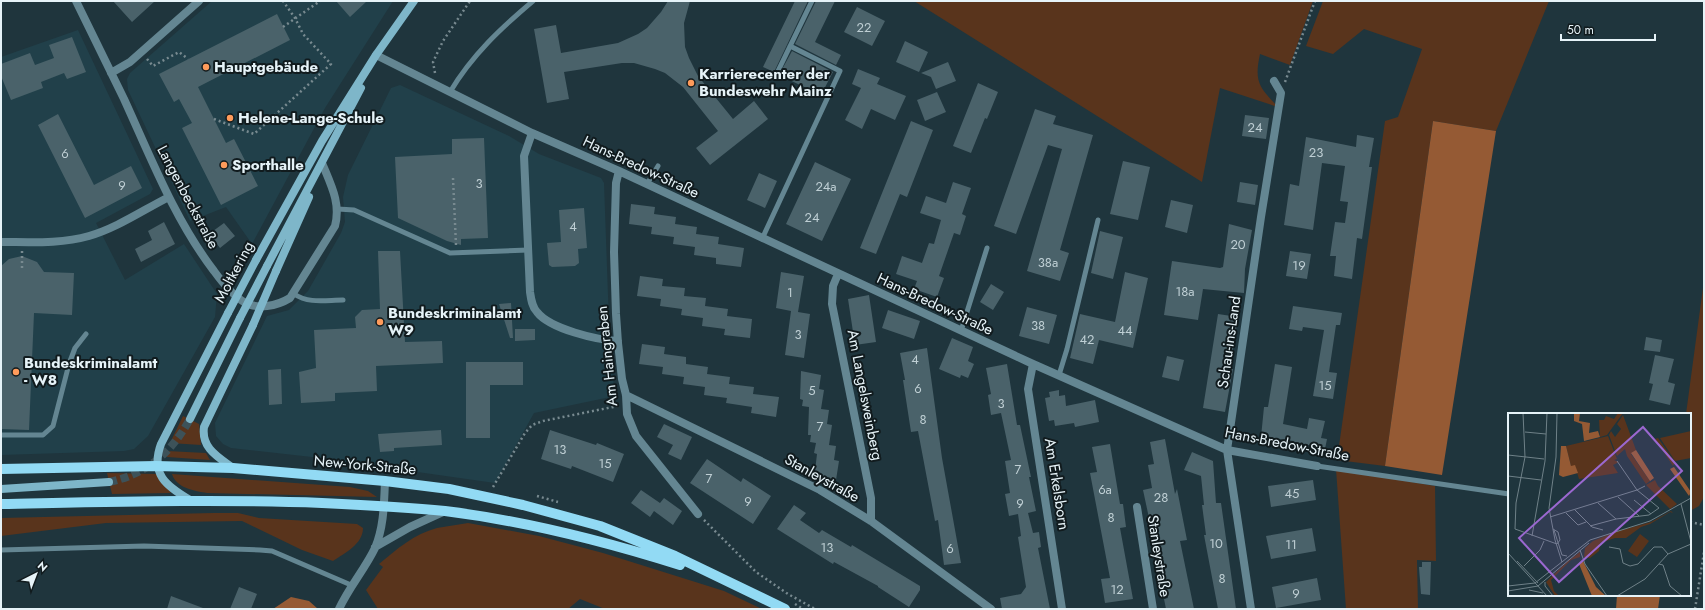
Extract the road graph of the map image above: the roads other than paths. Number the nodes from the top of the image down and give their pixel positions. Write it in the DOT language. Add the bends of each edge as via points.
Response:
graph roads {
  1 [pos="76,1"];
  2 [pos="199,1"];
  3 [pos="414,1"];
  4 [pos="533,1"];
  5 [pos="812,1"];
  6 [pos="790,46"];
  7 [pos="376,55"];
  8 [pos="778,71"];
  9 [pos="111,73"];
  10 [pos="1274,81"];
  11 [pos="450,92"];
  12 [pos="532,133"];
  13 [pos="322,163"];
  14 [pos="658,166"];
  15 [pos="619,171"];
  16 [pos="647,184"];
  17 [pos="168,197"];
  18 [pos="338,209"];
  19 [pos="1098,220"];
  20 [pos="762,239"];
  21 [pos="1,242"];
  22 [pos="988,248"];
  23 [pos="528,250"];
  24 [pos="838,274"];
  25 [pos="294,294"];
  26 [pos="343,300"];
  27 [pos="961,331"];
  28 [pos="86,334"];
  29 [pos="618,342"];
  30 [pos="1033,364"];
  31 [pos="1058,376"];
  32 [pos="626,395"];
  33 [pos="190,419"];
  34 [pos="1,435"];
  35 [pos="1227,450"];
  36 [pos="156,466"];
  37 [pos="1317,466"];
  38 [pos="1,468"];
  39 [pos="233,468"];
  40 [pos="385,481"];
  41 [pos="109,482"];
  42 [pos="1,489"];
  43 [pos="1508,494"];
  44 [pos="190,500"];
  45 [pos="1,504"];
  46 [pos="384,507"];
  47 [pos="1137,507"];
  48 [pos="444,511"];
  49 [pos="698,514"];
  50 [pos="871,522"];
  51 [pos="375,548"];
  52 [pos="1,550"];
  53 [pos="712,574"];
  54 [pos="351,585"];
  55 [pos="339,609"];
  56 [pos="785,609"];
  57 [pos="991,609"];
  58 [pos="1062,609"];
  59 [pos="1153,609"];
  60 [pos="1251,609"];
  1 -- 9 [label="street, Langenbeckstraße"];
  2 -- 9 [label="street" via="141,53"];
  3 -- 7 [label="street, Moltkering"];
  4 -- 11 [label="lane" via="484,45"];
  5 -- 6 [label="lane"];
  6 -- 8 [label="lane"];
  6 -- 20 [label="lane" via="840,70"];
  7 -- 11 [label="street, Hans-Bredow-Straße"];
  7 -- 13 [label="street, Moltkering"];
  7 -- 36 [label="street, Moltkering, bridge" via="322,141 256,260 161,444"];
  9 -- 17 [label="street, Langenbeckstraße"];
  10 -- 35 [label="street, Schau-ins-Land" via="1281,94"];
  11 -- 12 [label="street, Hans-Bredow-Straße"];
  12 -- 15 [label="street, Hans-Bredow-Straße"];
  12 -- 23 [label="street" via="524,156"];
  13 -- 18 [label="street, Langenbeckstraße"];
  13 -- 33 [label="street, Moltkering, bridge"];
  13 -- 39 [label="street, bridge" via="253,325 204,427 203,436 209,449"];
  14 -- 16 [label="lane"];
  15 -- 16 [label="street, Hans-Bredow-Straße"];
  15 -- 29 [label="street, Am Haingraben" via="616,183 614,252"];
  16 -- 20 [label="street, Hans-Bredow-Straße"];
  17 -- 21 [label="street" via="90,236 57,242"];
  17 -- 25 [label="street, Langenbeckstraße" via="202,256 240,300 252,305 267,306 280,304"];
  18 -- 23 [label="lane" via="354,210 450,253"];
  18 -- 25 [label="street, Langenbeckstraße" via="335,226"];
  19 -- 31 [label="lane" via="1067,349"];
  20 -- 24 [label="street, Hans-Bredow-Straße"];
  22 -- 27 [label="lane"];
  23 -- 29 [label="street" via="531,299 540,316 586,337"];
  24 -- 27 [label="street, Hans-Bredow-Straße"];
  24 -- 50 [label="street, Am Langelsweinberg" via="833,286 832,304 871,498"];
  25 -- 26 [label="lane" via="304,300"];
  27 -- 30 [label="street, Hans-Bredow-Straße"];
  28 -- 34 [label="lane" via="75,348 69,364 53,426 43,435"];
  29 -- 32 [label="street, Am Haingraben"];
  30 -- 31 [label="street, Hans-Bredow-Straße"];
  30 -- 58 [label="street, Am Erkelsborn" via="1028,389"];
  31 -- 35 [label="street, Hans-Bredow-Straße"];
  32 -- 49 [label="street, Am Haingraben" via="630,425 636,436"];
  32 -- 50 [label="street, Stanleystraße" via="820,490"];
  35 -- 37 [label="street, Hans-Bredow-Straße"];
  35 -- 60 [label="street, Schau-ins-Land"];
  36 -- 38 [label="main road, New-York-Straße"];
  36 -- 39 [label="main road, New-York-Straße"];
  36 -- 44 [label="street" via="169,486"];
  37 -- 43 [label="lane, Hans-Bredow-Straße"];
  39 -- 40 [label="main road, New-York-Straße"];
  40 -- 46 [label="street"];
  40 -- 53 [label="main road, New-York-Straße" via="485,496 562,514 638,540"];
  41 -- 42 [label="street"];
  44 -- 45 [label="main road, New-York-Straße"];
  44 -- 46 [label="main road, New-York-Straße"];
  46 -- 48 [label="main road, New-York-Straße"];
  46 -- 51 [label="street"];
  47 -- 59 [label="street, Stanleystraße"];
  48 -- 51 [label="street"];
  48 -- 53 [label="main road, New-York-Straße" via="563,534 638,552"];
  50 -- 57 [label="street, Stanleystraße"];
  51 -- 54 [label="street"];
  52 -- 54 [label="lane" via="144,546 272,551"];
  53 -- 56 [label="main road, New-York-Straße"];
  54 -- 55 [label="street"];
}
